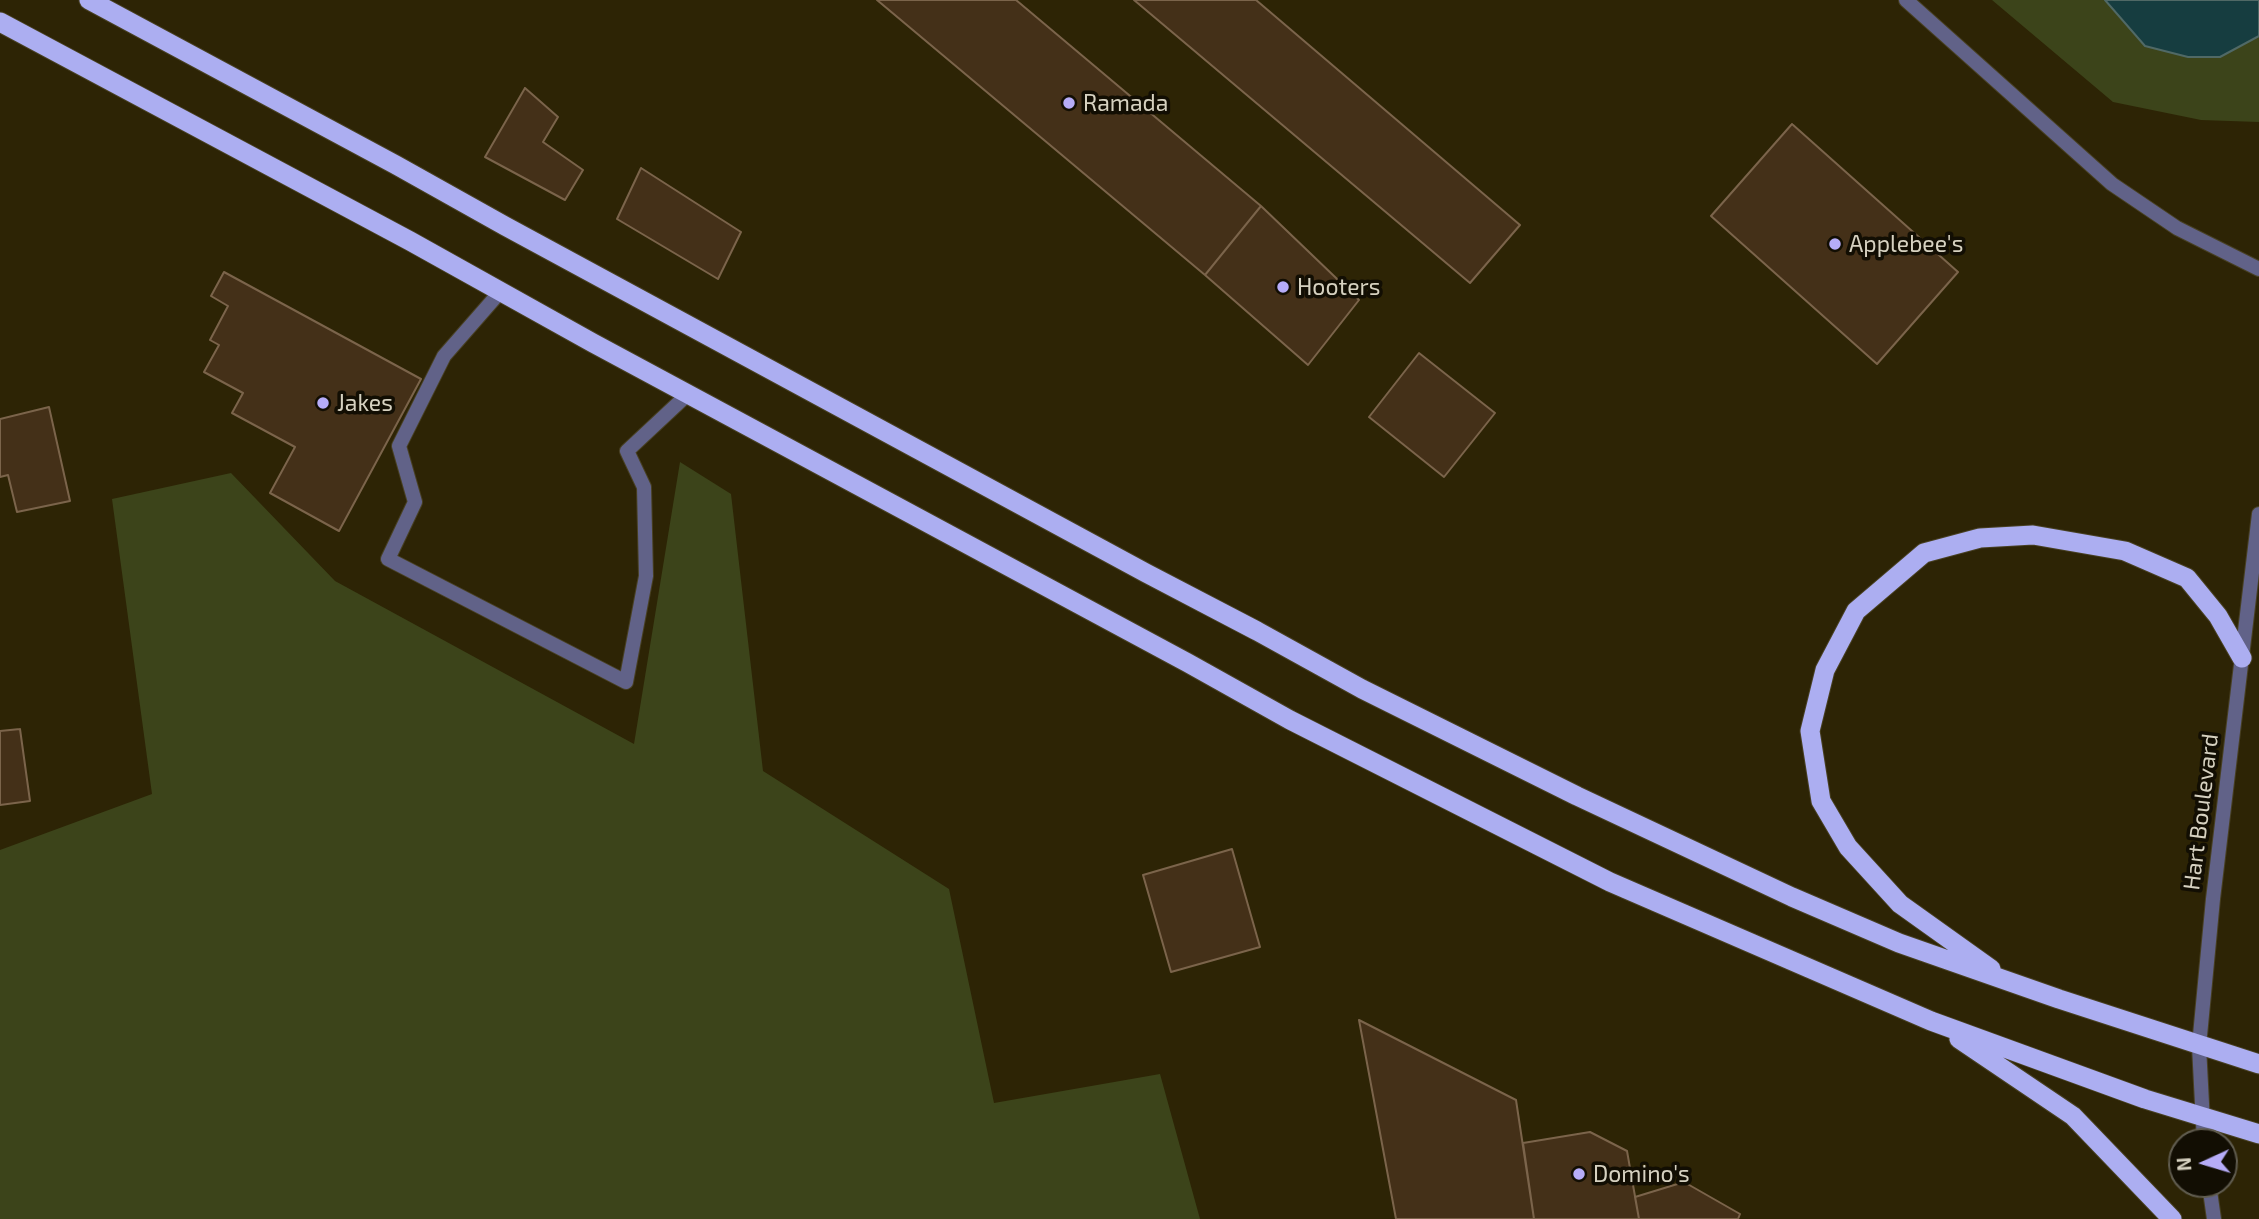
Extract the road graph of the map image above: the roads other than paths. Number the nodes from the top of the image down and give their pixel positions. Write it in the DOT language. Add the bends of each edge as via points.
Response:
graph roads {
  1 [pos="89,0"];
  2 [pos="1906,0"];
  3 [pos="0,22"];
  4 [pos="2259,270"];
  5 [pos="500,292"];
  6 [pos="688,394"];
  7 [pos="2259,514"];
  8 [pos="2242,658"];
  9 [pos="2009,982"];
  10 [pos="1931,1021"];
  11 [pos="2199,1046"];
  12 [pos="2259,1064"];
  13 [pos="2201,1116"];
  14 [pos="2202,1128"];
  15 [pos="2259,1134"];
  16 [pos="2210,1198"];
  17 [pos="2172,1219"];
  18 [pos="2214,1219"];
  1 -- 9 [label="highway" via="1374,695 1792,897 1899,943"];
  2 -- 4 [label="street" via="2112,184 2177,228"];
  3 -- 5 [label="highway"];
  5 -- 6 [label="highway"];
  5 -- 6 [label="street" via="444,356 400,446 415,502 388,559 626,682 646,576 644,487 627,451"];
  6 -- 10 [label="highway" via="1395,775 1610,882"];
  7 -- 8 [label="street, Hart Boulevard"];
  8 -- 9 [label="highway" via="2218,616 2187,578 2125,551 2033,534 1980,538 1924,553 1856,611 1825,670 1810,731 1821,801 1848,847 1900,904"];
  8 -- 11 [label="street, Hart Boulevard"];
  9 -- 11 [label="highway"];
  10 -- 13 [label="highway"];
  10 -- 17 [label="highway" via="2073,1116"];
  11 -- 12 [label="highway"];
  11 -- 13 [label="street, Hart Boulevard"];
  13 -- 14 [label="street, Hart Boulevard"];
  13 -- 15 [label="highway"];
  16 -- 18 [label="street"];
}
